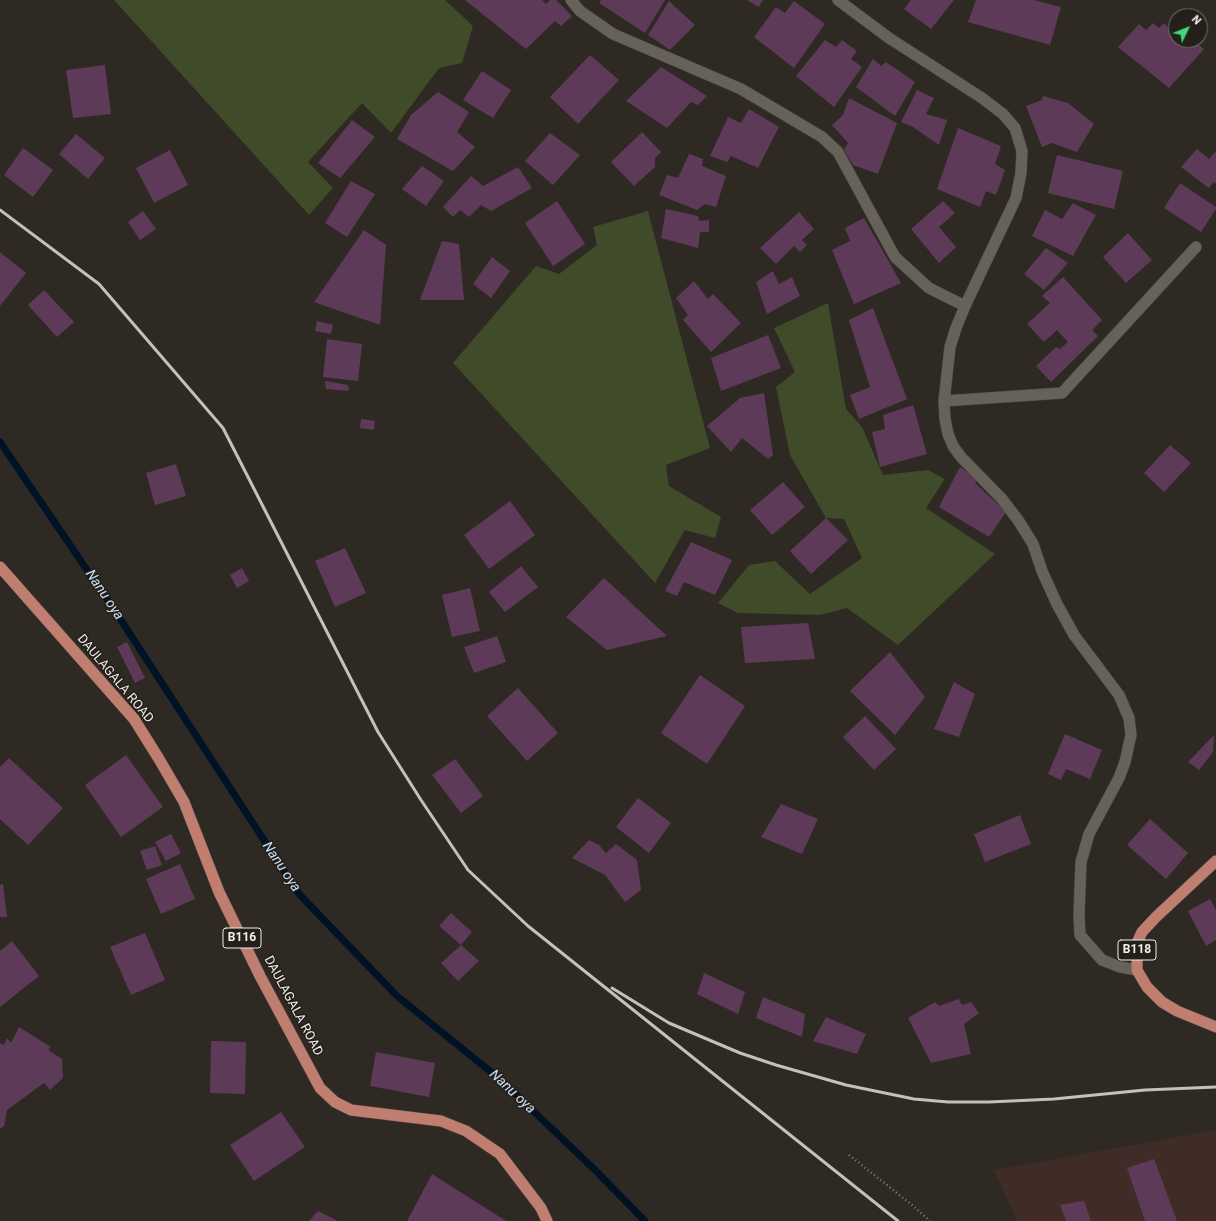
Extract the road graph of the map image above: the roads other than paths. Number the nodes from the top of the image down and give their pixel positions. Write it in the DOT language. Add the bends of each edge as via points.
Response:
graph roads {
  1 [pos="571,0"];
  2 [pos="838,0"];
  3 [pos="1196,247"];
  4 [pos="965,306"];
  5 [pos="944,400"];
  6 [pos="0,567"];
  7 [pos="1216,861"];
  8 [pos="1137,970"];
  9 [pos="1216,1026"];
  10 [pos="547,1221"];
  1 -- 4 [label="street" via="580,11 613,34 741,89 822,137 838,152 896,257 929,288"];
  2 -- 4 [label="street" via="889,38 982,98 1003,114 1015,128 1022,151 1016,198"];
  3 -- 5 [label="street" via="1062,393"];
  4 -- 5 [label="street" via="950,347"];
  5 -- 8 [label="street" via="945,419 953,446 1018,520 1033,544 1042,571 1074,635 1118,695 1129,718 1131,735 1125,762 1089,834 1081,862 1079,914 1080,935 1102,960"];
  6 -- 10 [label="main road, DAULAGALA ROAD / B116" via="134,719 184,802 219,892 320,1088 335,1102 351,1110 441,1121 466,1131 500,1154 541,1208"];
  7 -- 8 [label="main road, B118" via="1142,932 1138,943"];
  8 -- 9 [label="main road, B118" via="1147,987 1162,1002 1177,1011"];
}
